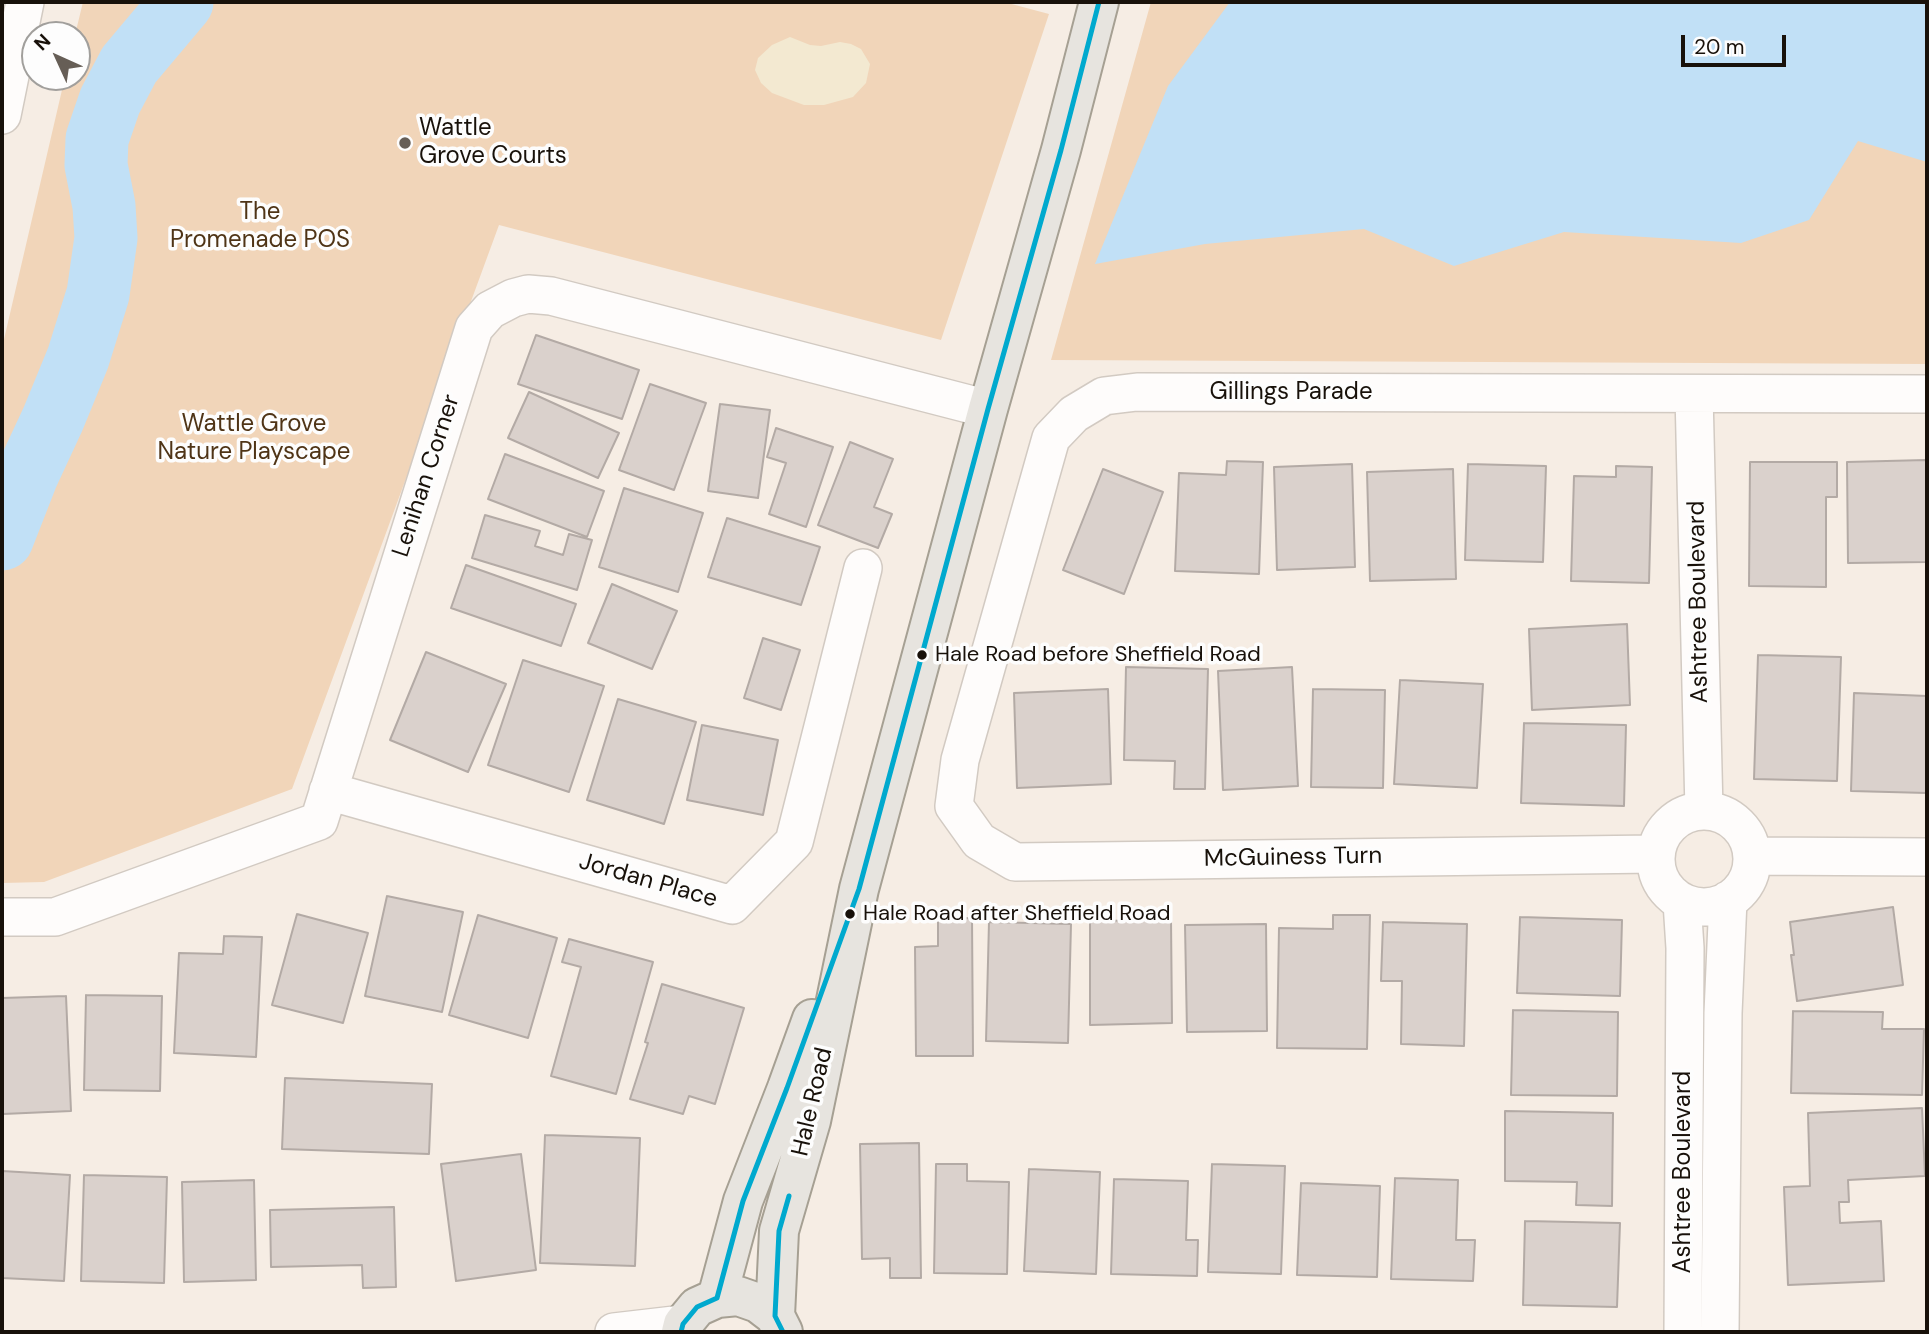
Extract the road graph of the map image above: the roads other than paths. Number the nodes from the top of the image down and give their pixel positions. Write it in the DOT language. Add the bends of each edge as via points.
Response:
graph roads {
  1 [pos="25,2"];
  2 [pos="1099,2"];
  3 [pos="2,116"];
  4 [pos="1694,394"];
  5 [pos="1927,394"];
  6 [pos="988,409"];
  7 [pos="863,568"];
  8 [pos="328,791"];
  9 [pos="954,806"];
  10 [pos="1704,811"];
  11 [pos="1656,854"];
  12 [pos="1752,856"];
  13 [pos="1927,857"];
  14 [pos="859,889"];
  15 [pos="1728,900"];
  16 [pos="1682,902"];
  17 [pos="2,917"];
  18 [pos="1684,1012"];
  19 [pos="1723,1013"];
  20 [pos="1685,1193"];
  21 [pos="1721,1194"];
  22 [pos="717,1298"];
  23 [pos="779,1324"];
  24 [pos="682,1328"];
  25 [pos="614,1332"];
  26 [pos="1683,1332"];
  27 [pos="1720,1332"];
  1 -- 3 [label="street"];
  2 -- 6 [label="main road, Hale Road"];
  4 -- 5 [label="street, Gillings Parade"];
  4 -- 9 [label="street, Gillings Parade" via="1137,392 1104,396 1074,414 1051,438 960,760"];
  4 -- 10 [label="street, Ashtree Boulevard"];
  6 -- 8 [label="street, Lenihan Corner" via="551,296 528,294 490,310 474,328"];
  6 -- 14 [label="main road, Hale Road"];
  7 -- 8 [label="street, Jordan Place" via="794,842 732,905"];
  8 -- 17 [label="street, Lenihan Corner" via="319,821 55,917"];
  9 -- 11 [label="street, McGuiness Turn" via="979,841 1015,862"];
  10 -- 11 [label="street" via="1671,823"];
  10 -- 12 [label="street" via="1722,814 1737,824"];
  11 -- 16 [label="street" via="1661,882"];
  12 -- 13 [label="street"];
  12 -- 15 [label="street" via="1744,886"];
  14 -- 22 [label="main road, Hale Road" via="743,1201"];
  14 -- 23 [label="main road, Hale Road" via="811,1121 779,1231"];
  15 -- 16 [label="street" via="1710,907"];
  15 -- 19 [label="street, Ashtree Boulevard"];
  16 -- 18 [label="street, Ashtree Boulevard"];
  18 -- 19 [label="street"];
  18 -- 20 [label="street, Ashtree Boulevard"];
  19 -- 21 [label="street, Ashtree Boulevard"];
  20 -- 21 [label="street"];
  20 -- 26 [label="street, Ashtree Boulevard"];
  21 -- 27 [label="street, Ashtree Boulevard"];
  22 -- 23 [label="main road" via="738,1296 758,1303"];
  22 -- 24 [label="main road" via="697,1307"];
  24 -- 25 [label="street"];
}
